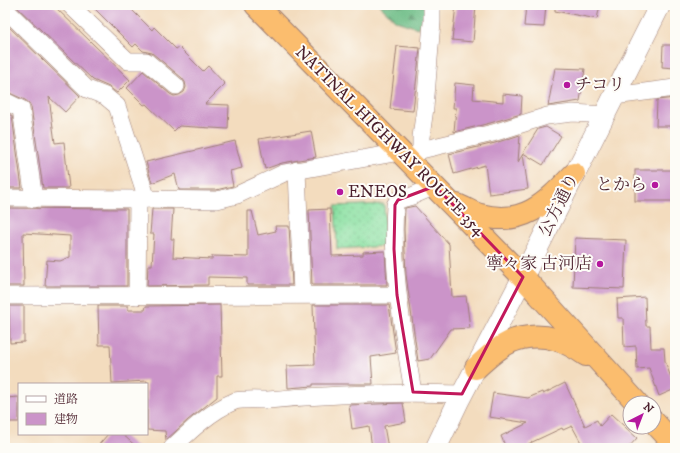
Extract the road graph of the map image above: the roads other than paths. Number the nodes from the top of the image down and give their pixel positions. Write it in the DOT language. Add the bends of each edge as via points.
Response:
graph roads {
  1 [pos="70,5"];
  2 [pos="432,5"];
  3 [pos="660,5"];
  4 [pos="5,9"];
  5 [pos="266,9"];
  6 [pos="176,86"];
  7 [pos="675,88"];
  8 [pos="614,96"];
  9 [pos="5,101"];
  10 [pos="605,116"];
  11 [pos="410,155"];
  12 [pos="297,170"];
  13 [pos="574,174"];
  14 [pos="442,194"];
  15 [pos="5,198"];
  16 [pos="34,199"];
  17 [pos="143,199"];
  18 [pos="523,277"];
  19 [pos="302,294"];
  20 [pos="397,295"];
  21 [pos="5,296"];
  22 [pos="137,296"];
  23 [pos="476,368"];
  24 [pos="607,370"];
  25 [pos="413,392"];
  26 [pos="462,394"];
  27 [pos="630,395"];
  28 [pos="662,433"];
  29 [pos="671,445"];
  30 [pos="178,446"];
  31 [pos="436,448"];
  1 -- 6 [label="street" via="128,61 146,61"];
  2 -- 11 [label="street" via="421,136"];
  3 -- 8 [label="street, 公方通り"];
  4 -- 17 [label="street" via="87,89 105,96 117,106"];
  5 -- 11 [label="highway, NATINAL HIGHWAY ROUTE 354"];
  7 -- 8 [label="street"];
  8 -- 10 [label="street, 公方通り"];
  9 -- 16 [label="street" via="21,109"];
  10 -- 11 [label="street" via="573,112 547,116"];
  10 -- 13 [label="street, 公方通り"];
  11 -- 12 [label="street"];
  11 -- 14 [label="highway, NATINAL HIGHWAY ROUTE 354"];
  12 -- 17 [label="street" via="237,195 217,200"];
  12 -- 19 [label="street"];
  13 -- 14 [label="highway" via="551,199 534,210 516,217 497,218 480,215"];
  13 -- 18 [label="street, 公方通り"];
  14 -- 18 [label="highway, NATINAL HIGHWAY ROUTE 354"];
  14 -- 20 [label="street" via="412,196 398,200 395,205"];
  15 -- 16 [label="street"];
  16 -- 17 [label="street"];
  17 -- 22 [label="street"];
  18 -- 23 [label="street, 公方通り"];
  18 -- 24 [label="highway, NATINAL HIGHWAY ROUTE 354"];
  19 -- 20 [label="street"];
  19 -- 22 [label="street"];
  20 -- 25 [label="street"];
  21 -- 22 [label="street"];
  23 -- 24 [label="highway" via="494,351 512,341 530,337 553,338 574,347"];
  23 -- 26 [label="street, 公方通り"];
  24 -- 27 [label="highway, NATINAL HIGHWAY ROUTE 354"];
  25 -- 26 [label="street"];
  25 -- 30 [label="street" via="236,400 212,414"];
  26 -- 31 [label="street, 公方通り"];
  28 -- 29 [label="highway"];
}
